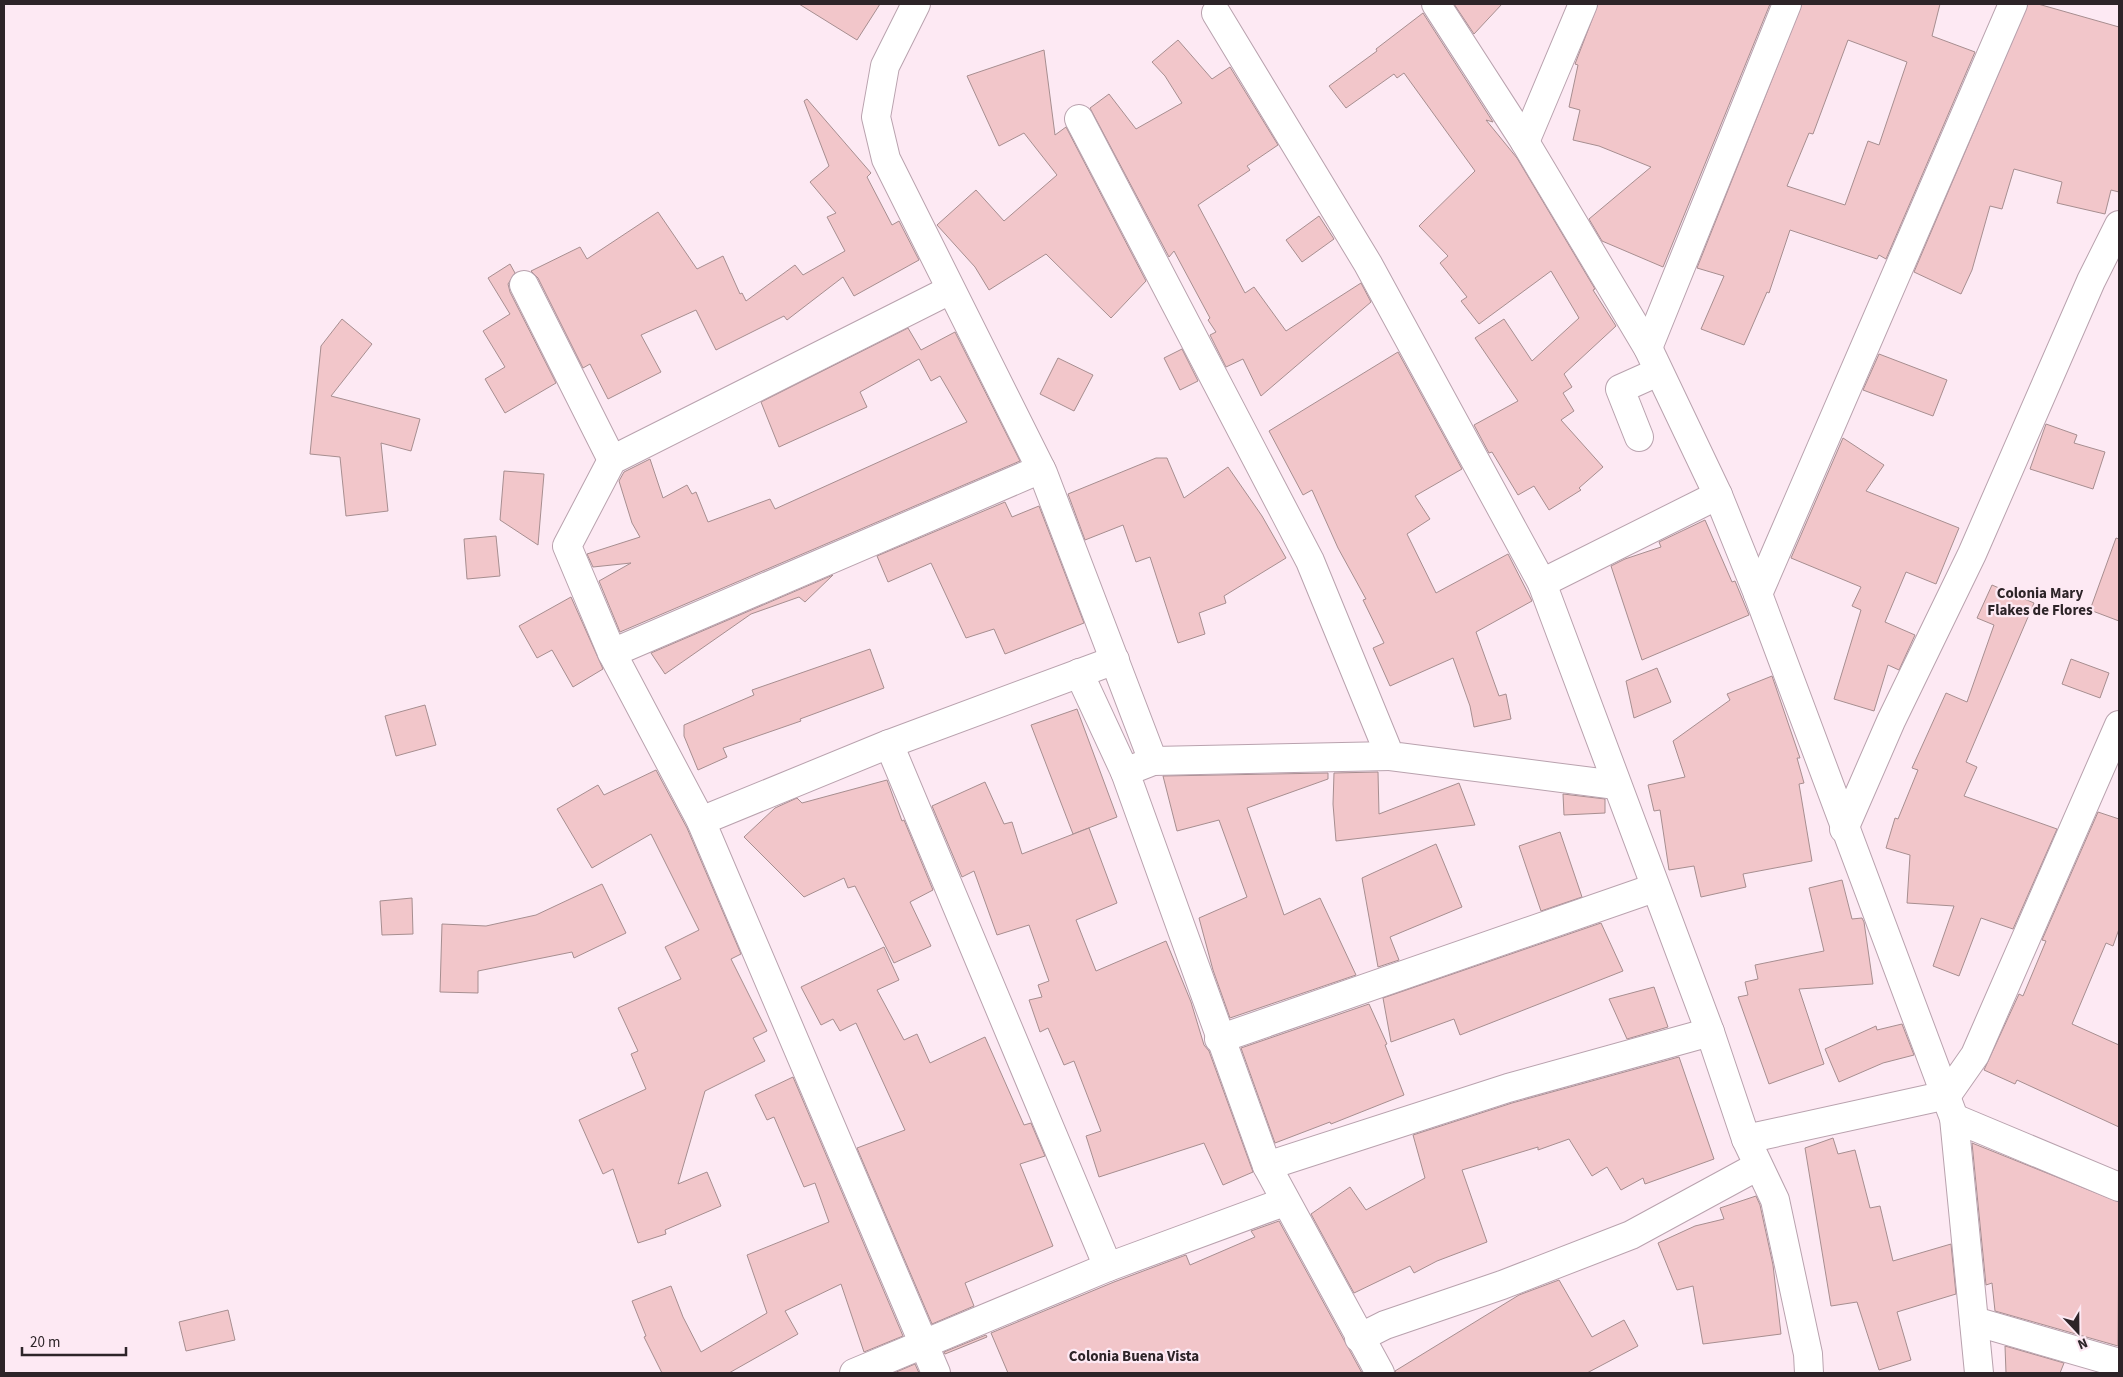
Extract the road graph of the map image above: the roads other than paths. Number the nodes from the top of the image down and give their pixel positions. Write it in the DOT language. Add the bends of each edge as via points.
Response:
graph roads {
  1 [pos="916,4"];
  2 [pos="1436,4"];
  3 [pos="1583,4"];
  4 [pos="1788,4"];
  5 [pos="2013,4"];
  6 [pos="1216,13"];
  7 [pos="1079,119"];
  8 [pos="1525,142"];
  9 [pos="2119,225"];
  10 [pos="524,285"];
  11 [pos="950,290"];
  12 [pos="1653,360"];
  13 [pos="1639,437"];
  14 [pos="612,460"];
  15 [pos="1041,469"];
  16 [pos="1718,495"];
  17 [pos="1542,583"];
  18 [pos="1758,594"];
  19 [pos="612,653"];
  20 [pos="1115,660"];
  21 [pos="1079,673"];
  22 [pos="2119,725"];
  23 [pos="889,744"];
  24 [pos="1390,756"];
  25 [pos="1153,761"];
  26 [pos="1125,772"];
  27 [pos="1616,785"];
  28 [pos="701,821"];
  29 [pos="1844,829"];
  30 [pos="1654,888"];
  31 [pos="1710,1032"];
  32 [pos="1220,1039"];
  33 [pos="1950,1106"];
  34 [pos="1746,1139"];
  35 [pos="1267,1166"];
  36 [pos="1758,1166"];
  37 [pos="2119,1186"];
  38 [pos="1284,1202"];
  39 [pos="1108,1267"];
  40 [pos="1974,1321"];
  41 [pos="1358,1338"];
  42 [pos="924,1342"];
  43 [pos="2119,1363"];
  44 [pos="1375,1372"];
  45 [pos="854,1373"];
  46 [pos="936,1373"];
  47 [pos="1809,1373"];
  48 [pos="1979,1373"];
  1 -- 11 [label="street" via="884,66 876,117 886,159"];
  2 -- 8 [label="street"];
  3 -- 8 [label="street"];
  4 -- 12 [label="street"];
  5 -- 18 [label="street"];
  6 -- 17 [label="street" via="1368,264"];
  7 -- 24 [label="street" via="1310,561"];
  8 -- 12 [label="street"];
  9 -- 29 [label="street" via="2091,281 1972,554 1891,721"];
  10 -- 14 [label="street"];
  11 -- 14 [label="street"];
  11 -- 15 [label="street"];
  12 -- 13 [label="street" via="1620,389"];
  12 -- 16 [label="street"];
  14 -- 19 [label="street" via="567,546"];
  15 -- 19 [label="street"];
  15 -- 20 [label="street"];
  16 -- 17 [label="street"];
  16 -- 18 [label="street"];
  17 -- 27 [label="street"];
  18 -- 29 [label="street"];
  19 -- 28 [label="street"];
  20 -- 21 [label="street"];
  20 -- 25 [label="street"];
  21 -- 23 [label="street"];
  21 -- 26 [label="street"];
  22 -- 33 [label="street"];
  23 -- 28 [label="street"];
  23 -- 39 [label="street"];
  24 -- 25 [label="street"];
  24 -- 27 [label="street"];
  25 -- 26 [label="street"];
  26 -- 32 [label="street"];
  27 -- 30 [label="street"];
  28 -- 42 [label="street"];
  29 -- 33 [label="street"];
  30 -- 31 [label="street"];
  30 -- 32 [label="street"];
  31 -- 34 [label="street"];
  31 -- 35 [label="street" via="1508,1088"];
  32 -- 35 [label="street"];
  33 -- 34 [label="street"];
  33 -- 37 [label="street"];
  33 -- 40 [label="street"];
  34 -- 36 [label="street"];
  35 -- 38 [label="street"];
  36 -- 41 [label="street" via="1630,1235 1502,1285 1385,1325"];
  36 -- 47 [label="street" via="1775,1200 1808,1354"];
  38 -- 39 [label="street"];
  38 -- 41 [label="street"];
  39 -- 42 [label="street"];
  40 -- 43 [label="street"];
  40 -- 48 [label="street"];
  41 -- 44 [label="street"];
  42 -- 45 [label="street"];
  42 -- 46 [label="street"];
}
